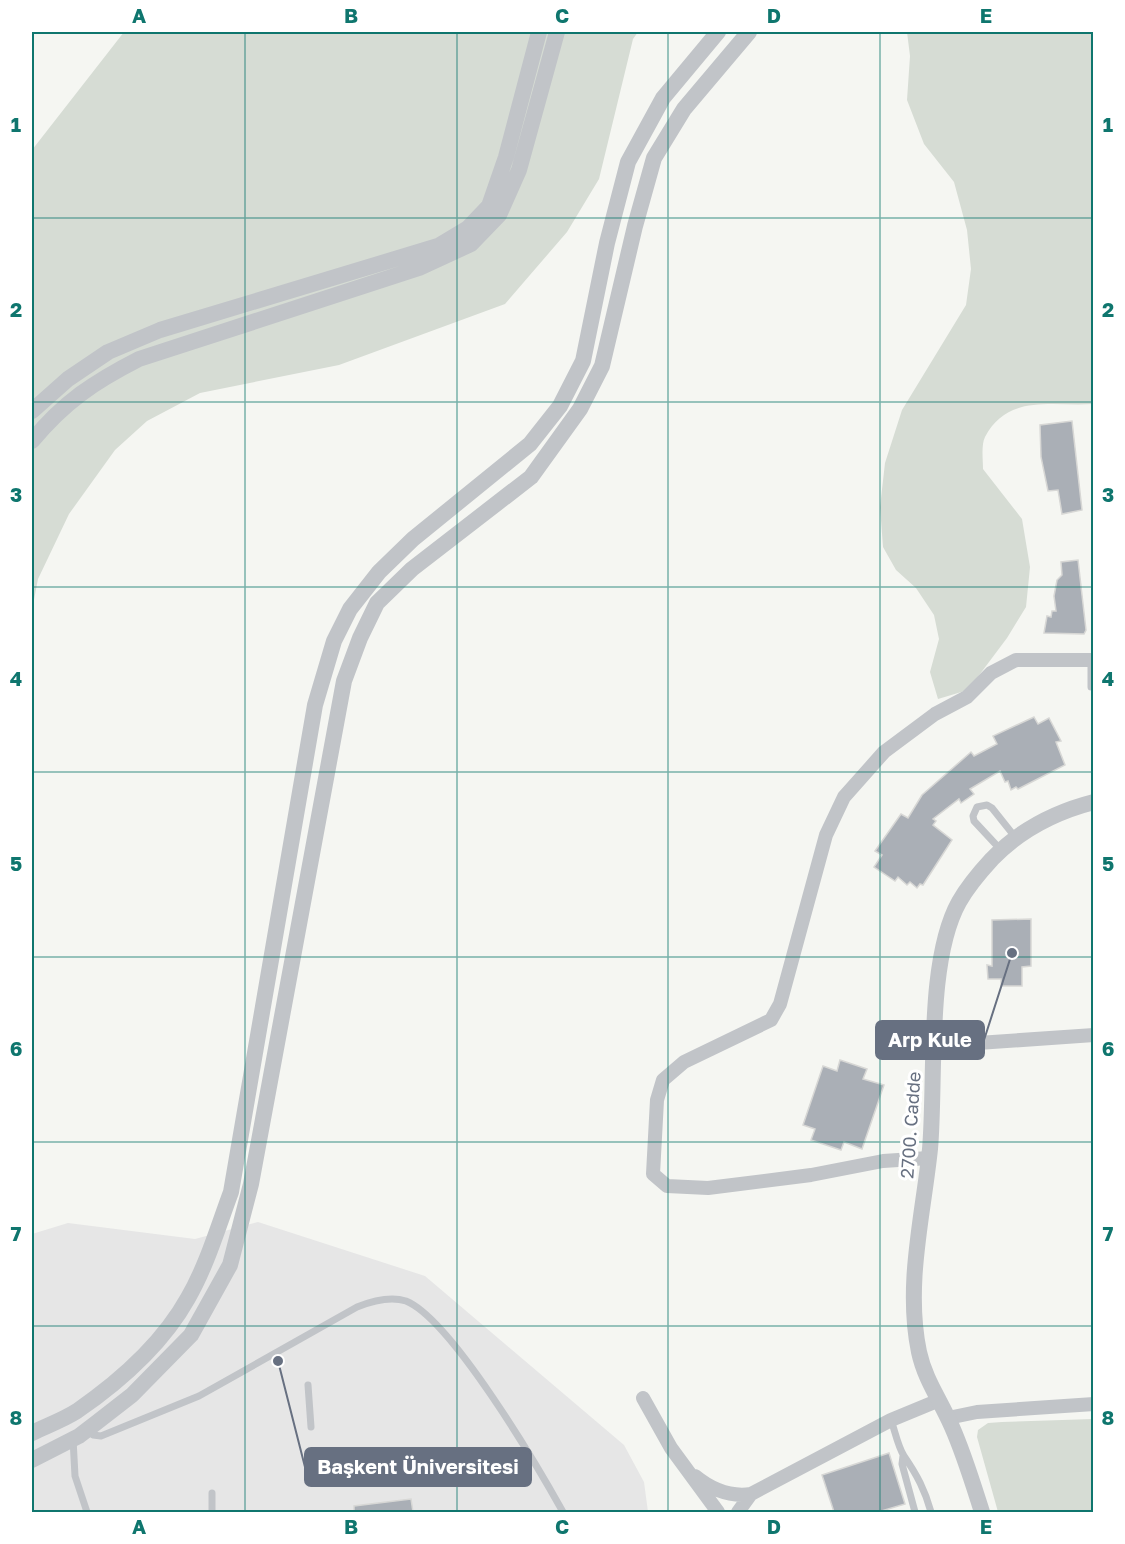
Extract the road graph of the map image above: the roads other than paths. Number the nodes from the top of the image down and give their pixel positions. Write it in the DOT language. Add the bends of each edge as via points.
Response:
graph roads {
  1 [pos="539,32"];
  2 [pos="557,32"];
  3 [pos="718,32"];
  4 [pos="749,32"];
  5 [pos="32,411"];
  6 [pos="32,441"];
  7 [pos="1092,660"];
  8 [pos="1091,687"];
  9 [pos="1094,802"];
  10 [pos="1016,838"];
  11 [pos="1001,850"];
  12 [pos="1094,1035"];
  13 [pos="934,1046"];
  14 [pos="929,1158"];
  15 [pos="308,1385"];
  16 [pos="643,1398"];
  17 [pos="937,1401"];
  18 [pos="1094,1404"];
  19 [pos="948,1418"];
  20 [pos="891,1420"];
  21 [pos="311,1427"];
  22 [pos="88,1429"];
  23 [pos="32,1433"];
  24 [pos="73,1439"];
  25 [pos="903,1456"];
  26 [pos="32,1460"];
  27 [pos="682,1463"];
  28 [pos="212,1493"];
  29 [pos="751,1494"];
  30 [pos="87,1512"];
  31 [pos="212,1512"];
  32 [pos="563,1512"];
  33 [pos="718,1512"];
  34 [pos="738,1512"];
  35 [pos="915,1512"];
  36 [pos="931,1512"];
  37 [pos="982,1512"];
  1 -- 5 [label="street" via="489,206 468,228 427,250 160,330 108,352 68,379"];
  2 -- 6 [label="street" via="519,170 499,215 471,244 388,279 139,359 97,381 64,407"];
  3 -- 23 [label="street" via="663,98 628,162 583,361 560,406 530,444 413,539 379,572 350,609 334,641 315,705 231,1192 188,1299 154,1344 119,1378 75,1412"];
  4 -- 22 [label="street" via="684,109 654,158 602,366 580,409 531,477 412,569 377,603 360,638 344,681 251,1184 230,1265 191,1335 132,1395"];
  7 -- 8 [label="lane"];
  7 -- 14 [label="street" via="1016,660 991,673 967,697 935,714 884,752 844,797 826,835 791,971 771,1020 684,1062 663,1080 657,1100 653,1174 667,1186 708,1188 811,1176 883,1161"];
  9 -- 10 [label="street, 2700. Cadde" via="1043,820"];
  10 -- 11 [label="street, 2700. Cadde"];
  10 -- 11 [label="lane" via="992,808 977,807 974,821"];
  11 -- 13 [label="street, 2700. Cadde" via="970,884 947,930"];
  12 -- 13 [label="street"];
  13 -- 14 [label="street, 2700. Cadde"];
  14 -- 17 [label="street, 2700. Cadde" via="915,1272 914,1317 920,1354"];
  15 -- 21 [label="lane"];
  16 -- 27 [label="street"];
  17 -- 19 [label="street, 2700. Cadde"];
  17 -- 20 [label="street"];
  18 -- 19 [label="street" via="977,1412"];
  19 -- 37 [label="street, 2700. Cadde"];
  20 -- 25 [label="lane"];
  20 -- 29 [label="street"];
  22 -- 24 [label="street"];
  22 -- 32 [label="lane" via="93,1436 101,1436 199,1396 357,1307 398,1299 422,1311 463,1358 530,1453"];
  24 -- 26 [label="street"];
  24 -- 30 [label="lane" via="75,1476"];
  25 -- 35 [label="lane"];
  25 -- 36 [label="lane" via="916,1473"];
  27 -- 29 [label="street" via="698,1479 722,1492"];
  27 -- 33 [label="street"];
  28 -- 31 [label="lane"];
  29 -- 34 [label="street"];
}
